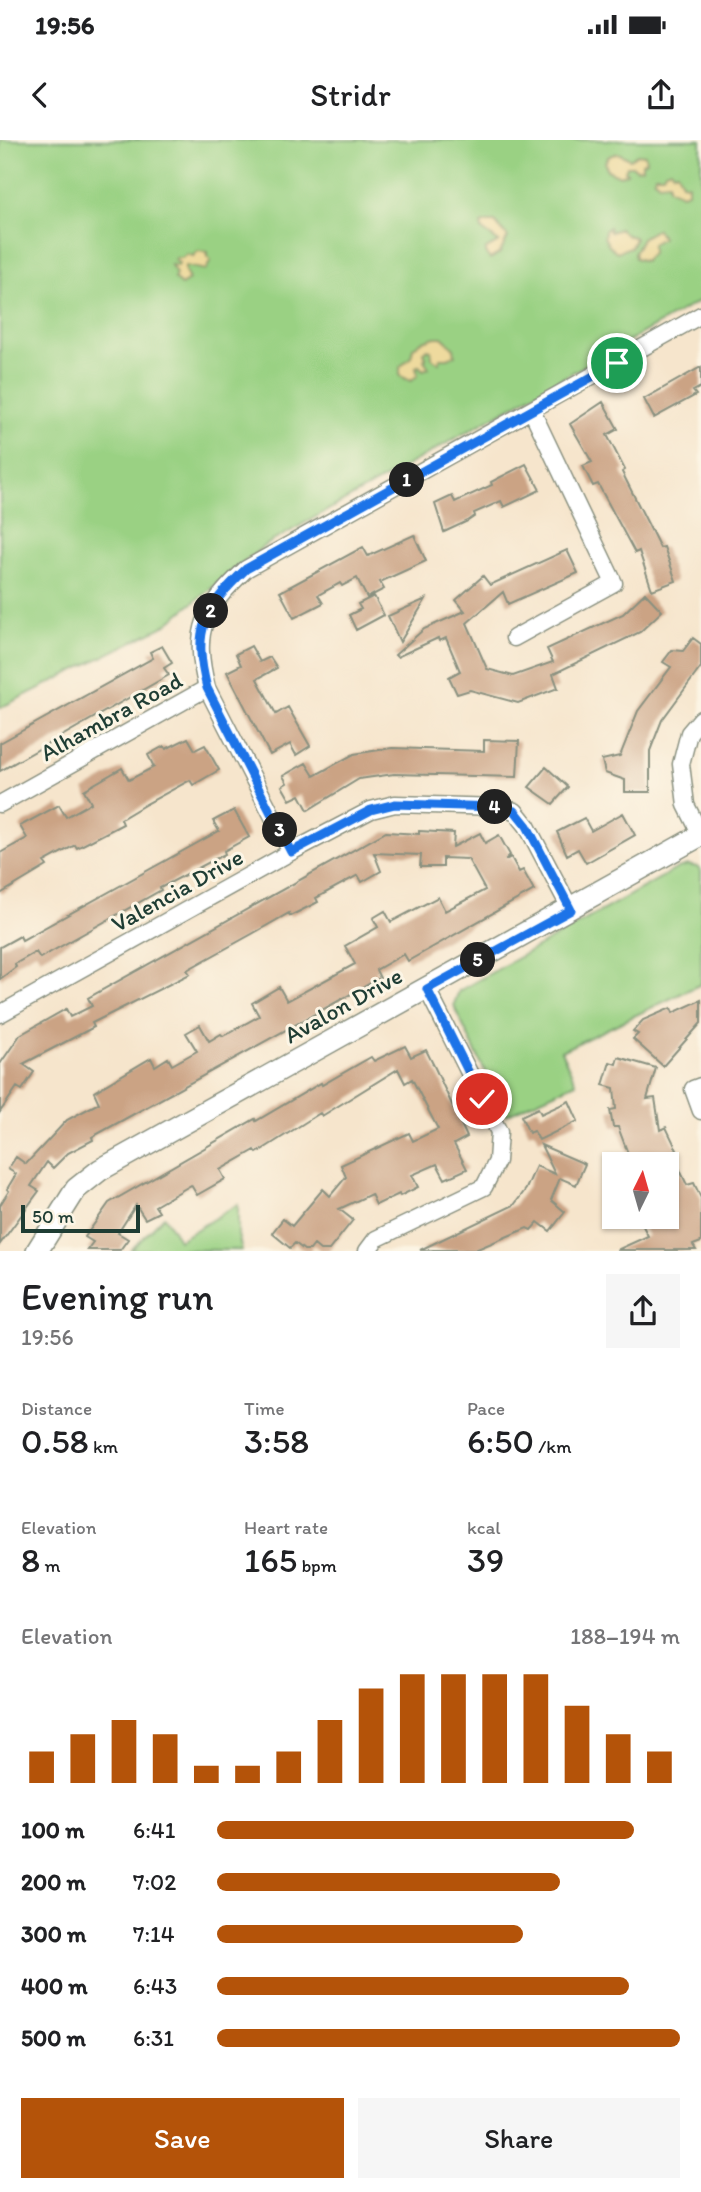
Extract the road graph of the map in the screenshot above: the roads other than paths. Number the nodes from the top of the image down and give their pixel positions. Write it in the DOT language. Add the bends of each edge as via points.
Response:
graph roads {
  1 [pos="701,315"];
  2 [pos="532,411"];
  3 [pos="514,638"];
  4 [pos="207,688"];
  5 [pos="701,719"];
  6 [pos="0,804"];
  7 [pos="701,835"];
  8 [pos="291,852"];
  9 [pos="571,910"];
  10 [pos="427,989"];
  11 [pos="0,1014"];
  12 [pos="701,1086"];
  13 [pos="701,1111"];
  14 [pos="37,1251"];
  15 [pos="366,1251"];
  1 -- 2 [label="street"];
  2 -- 3 [label="street" via="614,583"];
  2 -- 4 [label="street" via="246,569 219,596 202,627 200,660"];
  4 -- 6 [label="street, Alhambra Road"];
  4 -- 8 [label="street"];
  5 -- 7 [label="street, Avalon Drive" via="689,733 681,764 686,804"];
  7 -- 9 [label="street, Avalon Drive"];
  8 -- 9 [label="street, Valencia Drive" via="371,810 395,804 499,807 515,811 527,826"];
  8 -- 11 [label="street, Valencia Drive"];
  9 -- 10 [label="street, Avalon Drive"];
  10 -- 14 [label="street, Avalon Drive" via="100,1170 76,1189"];
  10 -- 15 [label="street" via="499,1132 497,1161 484,1187 376,1239"];
  12 -- 13 [label="street" via="693,1089"];
}
